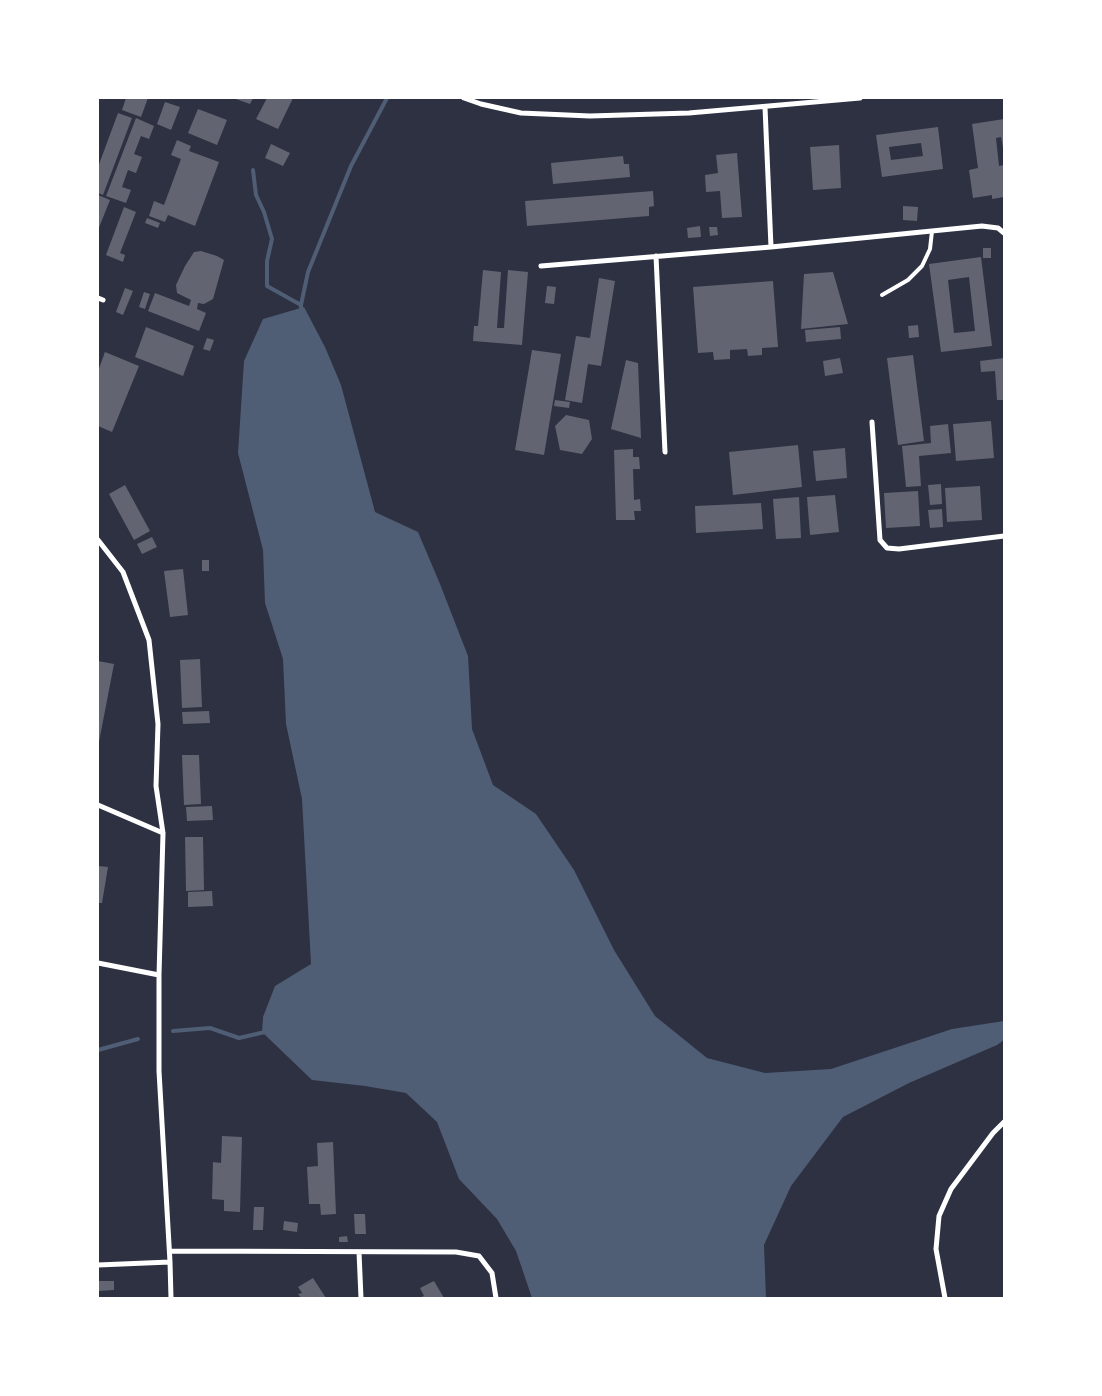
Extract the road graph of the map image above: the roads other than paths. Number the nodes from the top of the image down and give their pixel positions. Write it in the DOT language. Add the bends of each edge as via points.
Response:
graph roads {
  1 [pos="464,98"];
  2 [pos="860,98"];
  3 [pos="765,107"];
  4 [pos="932,231"];
  5 [pos="1004,233"];
  6 [pos="771,247"];
  7 [pos="656,256"];
  8 [pos="541,266"];
  9 [pos="882,295"];
  10 [pos="872,422"];
  11 [pos="665,452"];
  12 [pos="1004,536"];
  13 [pos="98,540"];
  14 [pos="98,806"];
  15 [pos="163,833"];
  16 [pos="98,962"];
  17 [pos="159,976"];
  18 [pos="1004,1122"];
  19 [pos="170,1251"];
  20 [pos="358,1252"];
  21 [pos="170,1262"];
  22 [pos="98,1265"];
  23 [pos="171,1298"];
  24 [pos="361,1298"];
  25 [pos="496,1298"];
  26 [pos="945,1298"];
  1 -- 3 [label="street" via="521,113 590,116"];
  2 -- 3 [label="street"];
  3 -- 6 [label="street"];
  4 -- 5 [label="street" via="982,226 998,228"];
  4 -- 6 [label="street"];
  4 -- 9 [label="lane" via="930,249 922,266 908,280"];
  6 -- 7 [label="street"];
  7 -- 8 [label="street"];
  7 -- 11 [label="street"];
  10 -- 12 [label="street" via="880,540 887,548"];
  13 -- 15 [label="street" via="123,572 149,640 158,724 156,786"];
  14 -- 15 [label="street"];
  15 -- 17 [label="street"];
  16 -- 17 [label="street"];
  17 -- 19 [label="street" via="159,1071"];
  18 -- 26 [label="street" via="951,1189 939,1216 936,1249"];
  19 -- 20 [label="street"];
  19 -- 21 [label="street"];
  20 -- 24 [label="street"];
  20 -- 25 [label="street" via="456,1252 478,1256 492,1273"];
  21 -- 22 [label="street"];
  21 -- 23 [label="street"];
}
